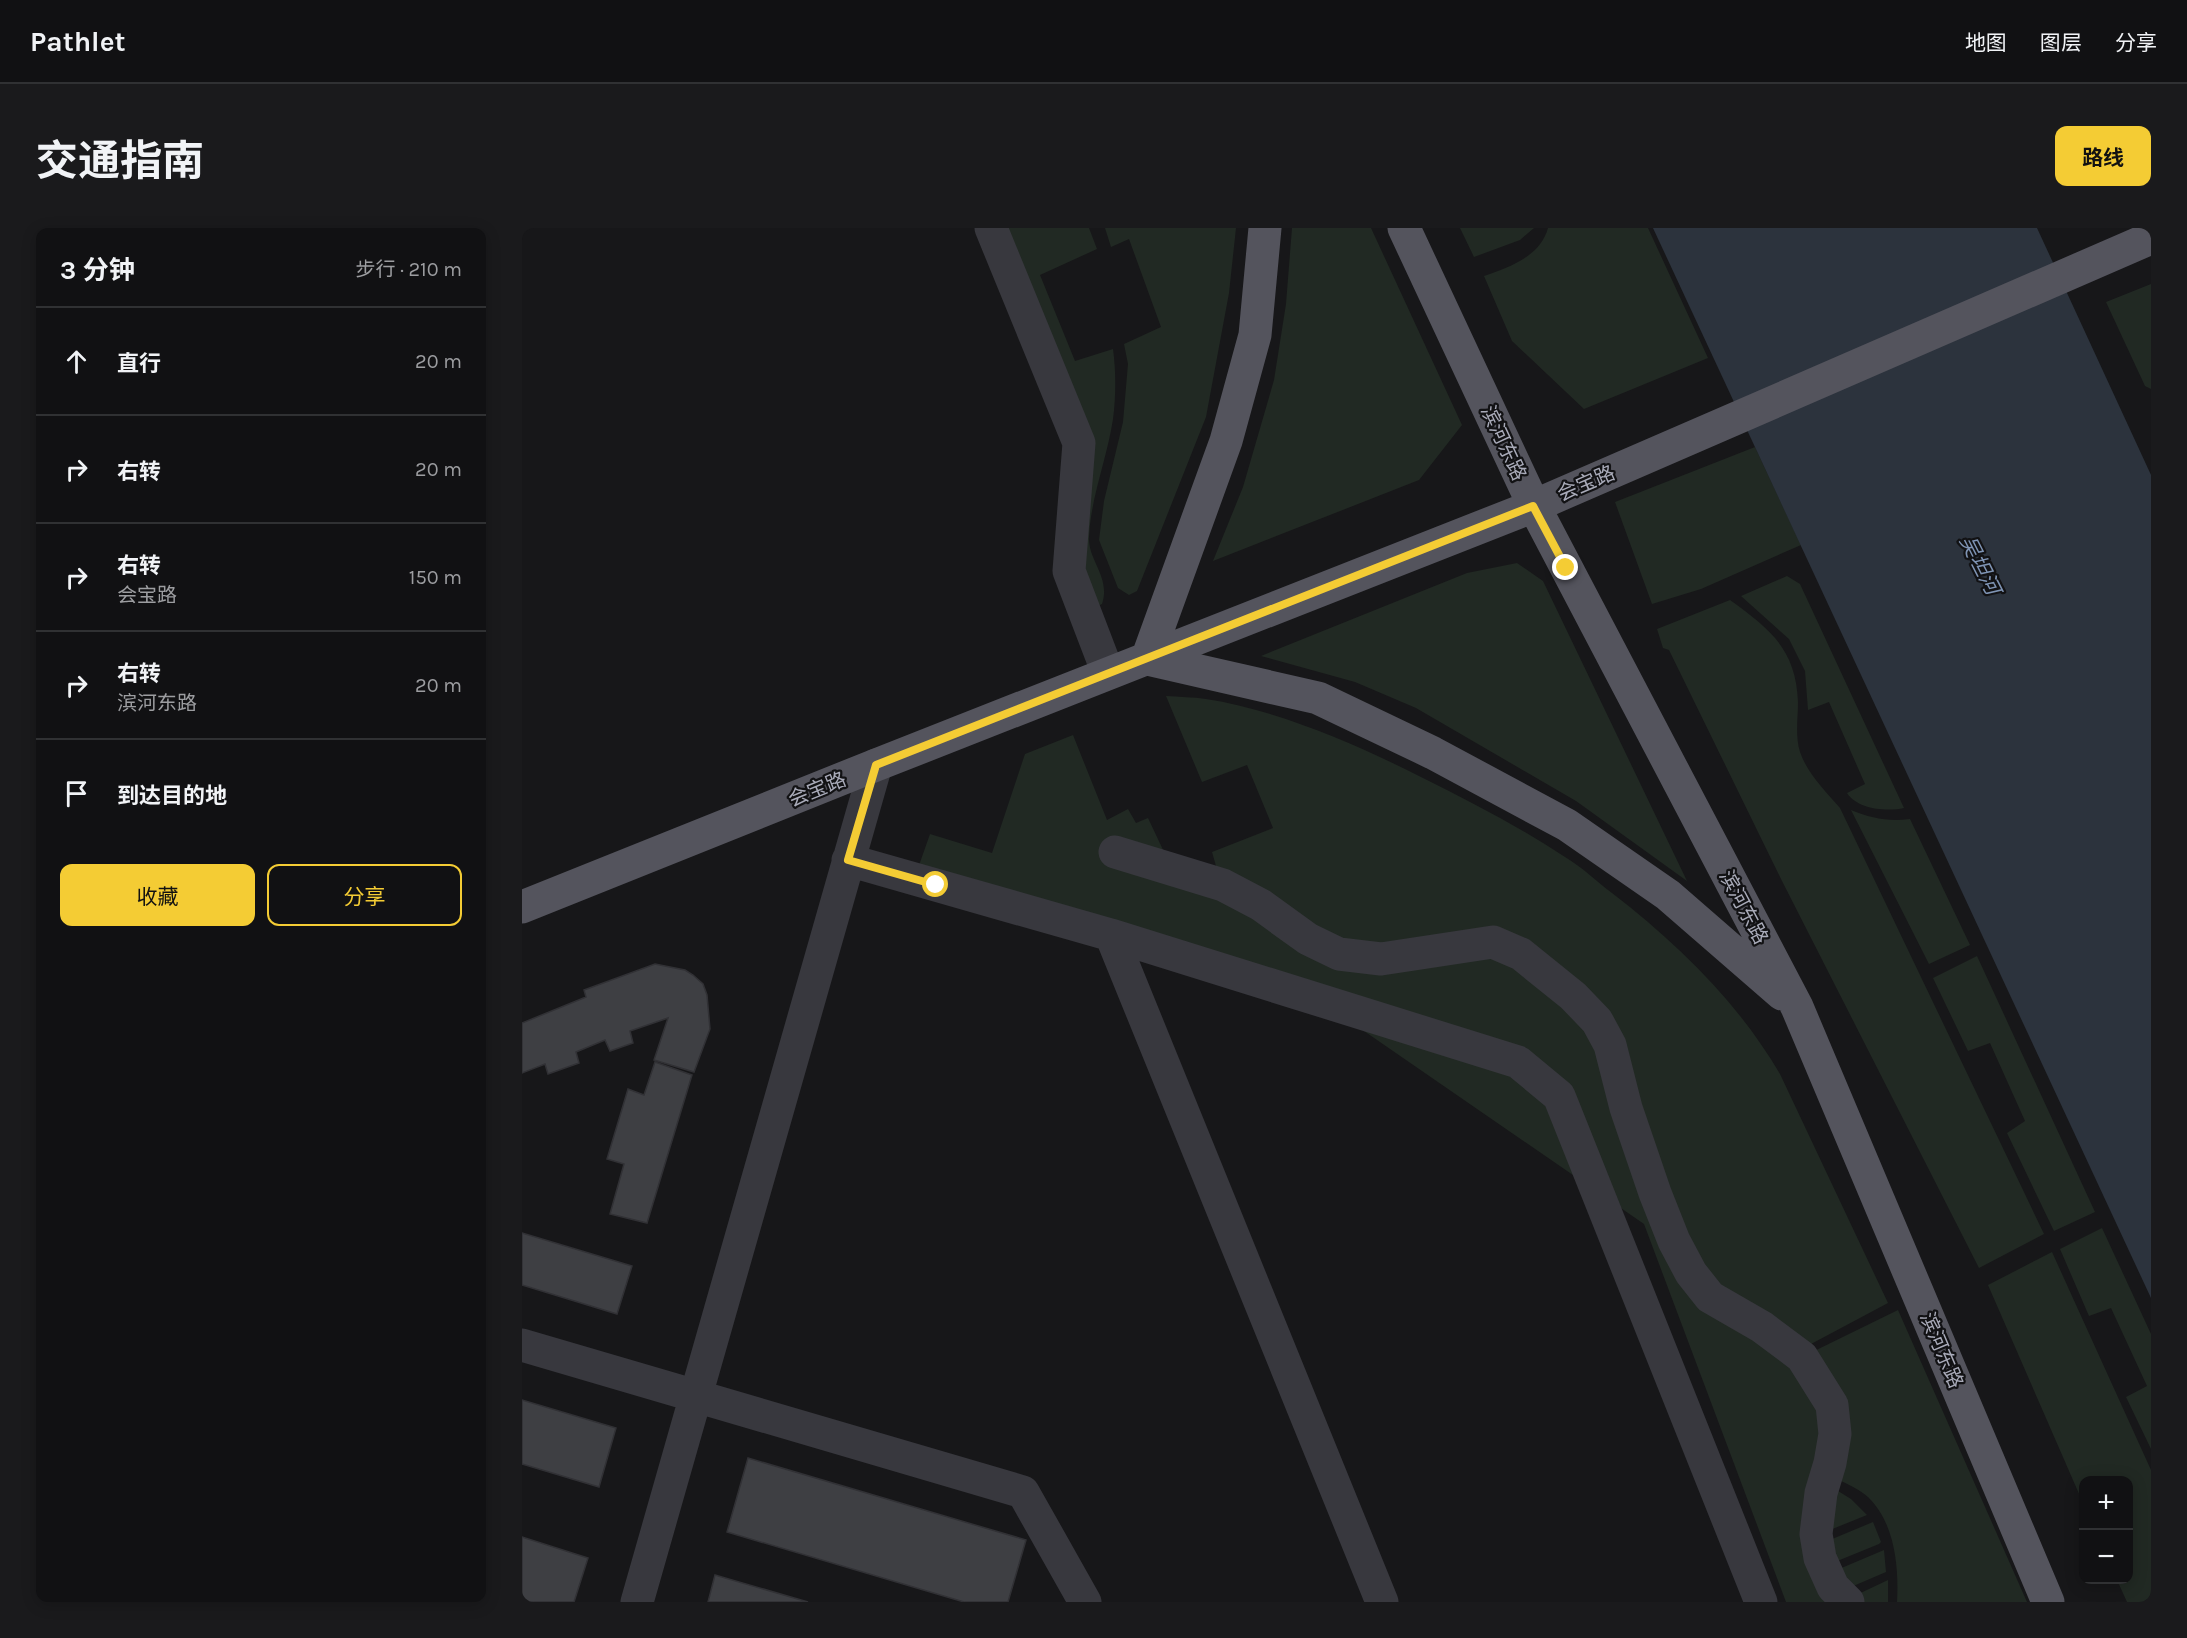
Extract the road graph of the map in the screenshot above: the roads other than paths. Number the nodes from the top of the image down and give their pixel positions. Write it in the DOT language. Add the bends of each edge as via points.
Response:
graph roads {
  1 [pos="991,228"];
  2 [pos="1265,228"];
  3 [pos="1404,228"];
  4 [pos="2151,238"];
  5 [pos="1533,506"];
  6 [pos="1147,658"];
  7 [pos="1108,674"];
  8 [pos="876,765"];
  9 [pos="1115,852"];
  10 [pos="848,860"];
  11 [pos="522,907"];
  12 [pos="1111,935"];
  13 [pos="1797,1006"];
  14 [pos="522,1344"];
  15 [pos="696,1396"];
  16 [pos="637,1602"];
  17 [pos="1085,1602"];
  18 [pos="1382,1602"];
  19 [pos="1761,1602"];
  20 [pos="1848,1602"];
  21 [pos="2048,1602"];
  1 -- 7 [label="lane" via="1079,443 1069,571"];
  2 -- 6 [label="main road" via="1255,336 1226,441"];
  3 -- 5 [label="main road, 滨河东路"];
  4 -- 5 [label="main road, 会宝路"];
  5 -- 6 [label="main road, 会宝路"];
  5 -- 13 [label="main road, 滨河东路"];
  6 -- 7 [label="main road, 会宝路"];
  6 -- 13 [label="main road" via="1318,698 1433,753 1567,825 1668,895"];
  7 -- 8 [label="main road, 会宝路"];
  8 -- 10 [label="lane"];
  8 -- 11 [label="main road, 会宝路"];
  9 -- 20 [label="lane" via="1223,885 1339,954 1381,959 1493,942 1521,954 1574,996 1597,1021 1610,1045 1626,1108 1655,1193 1691,1273 1710,1297 1762,1327 1802,1357 1832,1405 1835,1434 1816,1534 1820,1558 1833,1587"];
  10 -- 12 [label="lane"];
  10 -- 15 [label="lane"];
  12 -- 18 [label="lane"];
  12 -- 19 [label="lane" via="1518,1062 1559,1096"];
  13 -- 21 [label="main road, 滨河东路"];
  14 -- 15 [label="lane"];
  15 -- 16 [label="lane"];
  15 -- 17 [label="lane" via="1023,1492"];
}
